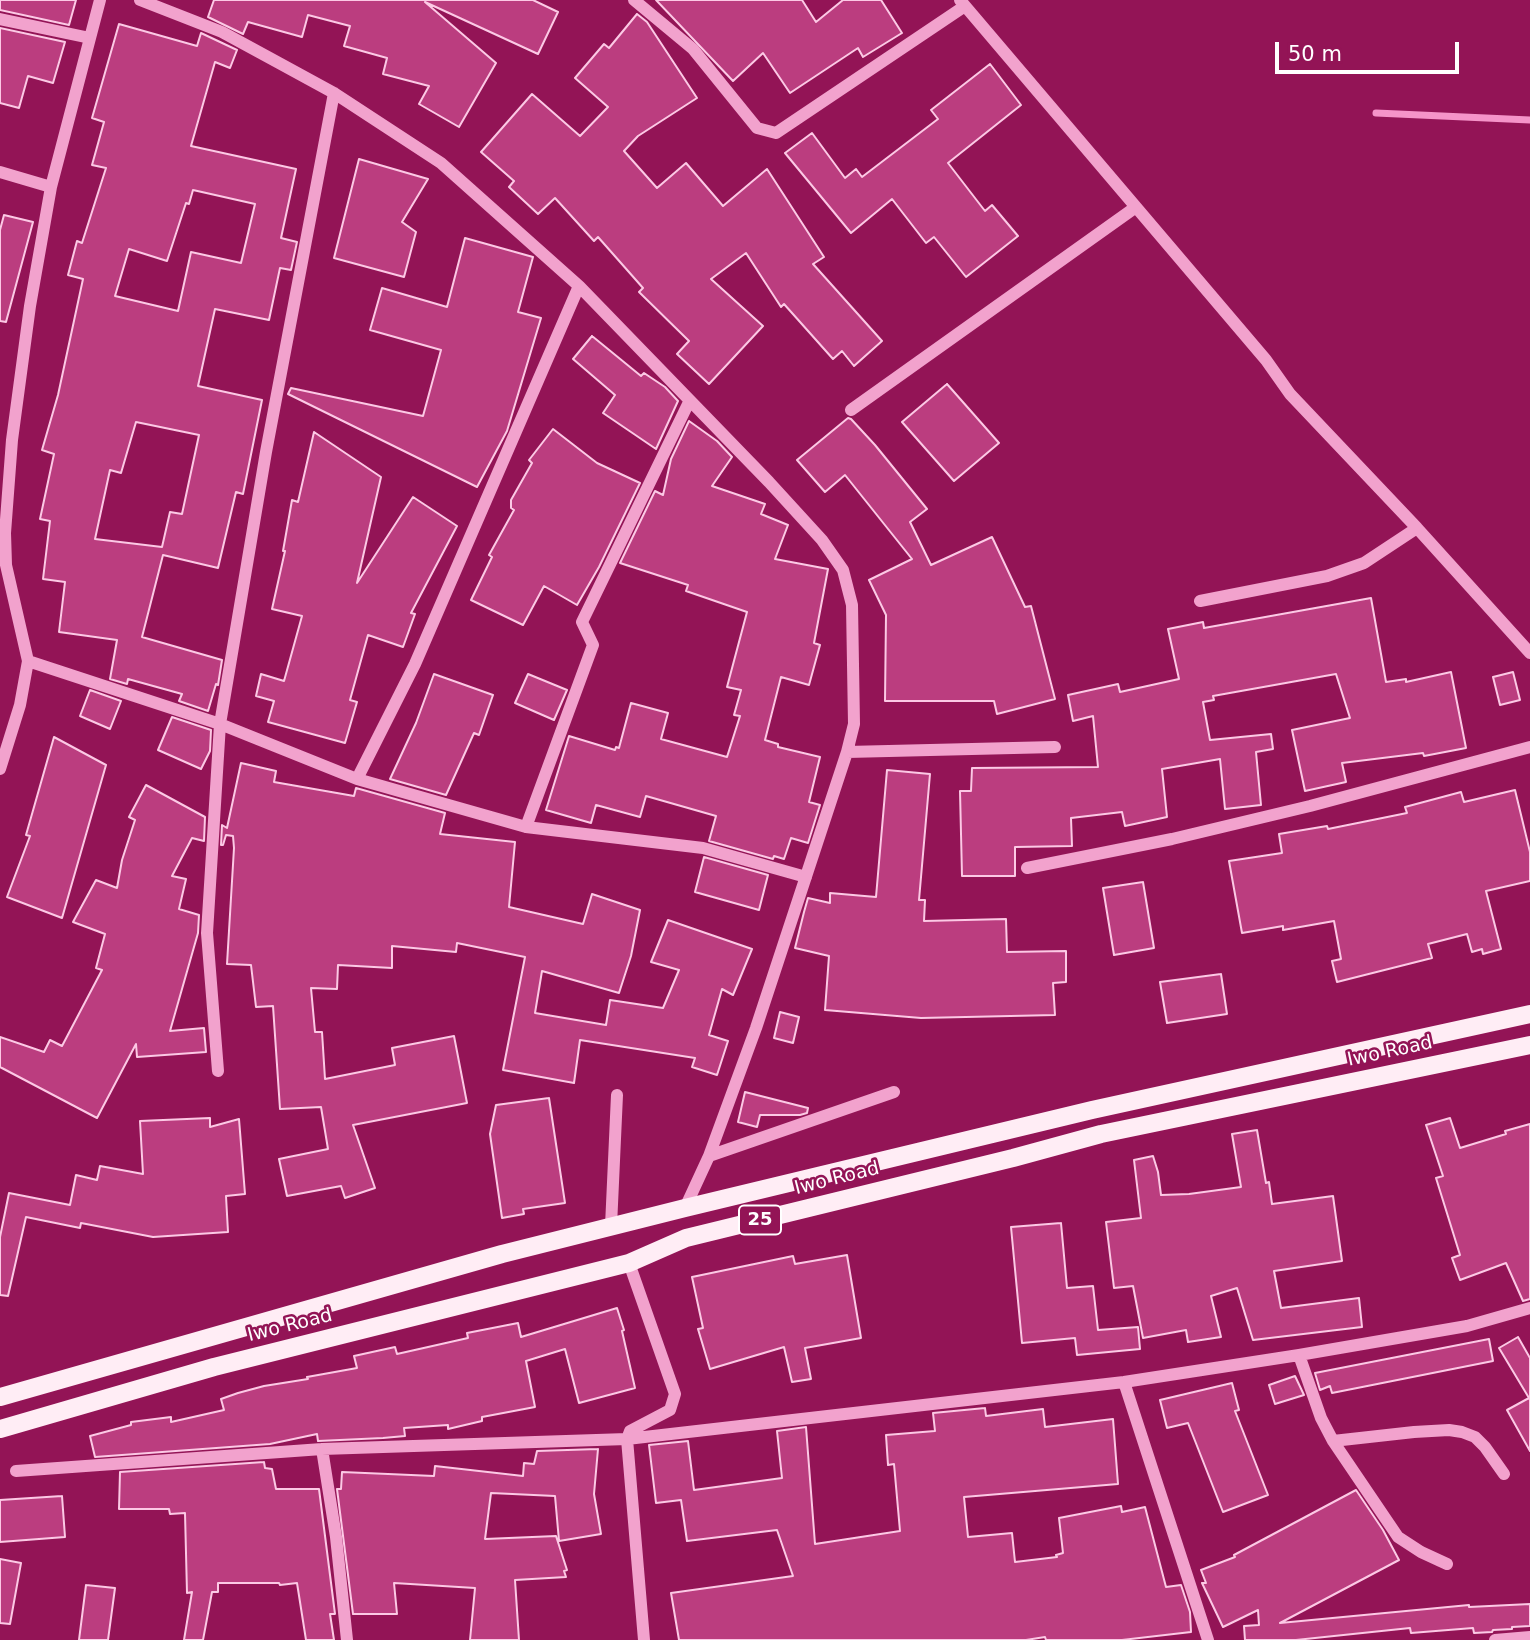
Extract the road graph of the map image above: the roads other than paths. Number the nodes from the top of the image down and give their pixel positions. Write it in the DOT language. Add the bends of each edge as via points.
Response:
graph roads {
  1 [pos="100,0"];
  2 [pos="140,0"];
  3 [pos="634,0"];
  4 [pos="963,3"];
  5 [pos="0,19"];
  6 [pos="90,38"];
  7 [pos="334,93"];
  8 [pos="0,172"];
  9 [pos="51,187"];
  10 [pos="1136,207"];
  11 [pos="579,286"];
  12 [pos="689,402"];
  13 [pos="850,411"];
  14 [pos="6,438"];
  15 [pos="1417,528"];
  16 [pos="1200,601"];
  17 [pos="1530,653"];
  18 [pos="29,662"];
  19 [pos="220,724"];
  20 [pos="1055,747"];
  21 [pos="1530,747"];
  22 [pos="847,752"];
  23 [pos="0,769"];
  24 [pos="356,779"];
  25 [pos="526,827"];
  26 [pos="1027,868"];
  27 [pos="806,877"];
  28 [pos="1530,1014"];
  29 [pos="1530,1045"];
  30 [pos="218,1071"];
  31 [pos="894,1092"];
  32 [pos="617,1096"];
  33 [pos="1092,1110"];
  34 [pos="1101,1134"];
  35 [pos="709,1156"];
  36 [pos="685,1208"];
  37 [pos="611,1226"];
  38 [pos="629,1263"];
  39 [pos="1530,1308"];
  40 [pos="1298,1355"];
  41 [pos="1124,1381"];
  42 [pos="0,1397"];
  43 [pos="0,1429"];
  44 [pos="627,1439"];
  45 [pos="1333,1441"];
  46 [pos="322,1449"];
  47 [pos="16,1471"];
  48 [pos="1504,1474"];
  49 [pos="1447,1564"];
  50 [pos="1530,1637"];
  51 [pos="347,1640"];
  52 [pos="645,1640"];
  53 [pos="1208,1640"];
  54 [pos="1495,1640"];
  1 -- 6 [label="street"];
  2 -- 7 [label="street" via="222,32"];
  3 -- 4 [label="street" via="693,49 757,128 776,133"];
  4 -- 10 [label="street"];
  5 -- 6 [label="street"];
  6 -- 9 [label="street"];
  7 -- 11 [label="street" via="441,163"];
  7 -- 19 [label="street"];
  8 -- 9 [label="street"];
  9 -- 14 [label="street"];
  10 -- 13 [label="street"];
  10 -- 15 [label="street" via="1290,394"];
  11 -- 12 [label="street"];
  11 -- 24 [label="street" via="415,664"];
  12 -- 22 [label="street" via="769,482 844,570 852,605 854,724"];
  12 -- 25 [label="street" via="582,622 593,645"];
  14 -- 18 [label="street" via="6,565"];
  15 -- 16 [label="street" via="1364,563 1327,576"];
  15 -- 17 [label="street"];
  18 -- 19 [label="street"];
  18 -- 23 [label="street"];
  19 -- 24 [label="street"];
  19 -- 30 [label="street" via="207,933"];
  20 -- 22 [label="street"];
  21 -- 26 [label="street" via="1310,806"];
  22 -- 27 [label="street"];
  24 -- 25 [label="street"];
  25 -- 27 [label="street" via="703,848"];
  27 -- 35 [label="street"];
  28 -- 33 [label="main road, Iwo Road"];
  29 -- 34 [label="main road, Iwo Road / 25"];
  31 -- 35 [label="street"];
  32 -- 37 [label="street"];
  33 -- 34 [label="main road"];
  33 -- 36 [label="main road, Iwo Road"];
  34 -- 38 [label="main road, Iwo Road / 25" via="686,1238"];
  35 -- 36 [label="street"];
  36 -- 37 [label="main road, Iwo Road"];
  37 -- 42 [label="main road, Iwo Road"];
  38 -- 43 [label="main road, Iwo Road / 25" via="215,1367"];
  38 -- 44 [label="street" via="675,1394 670,1410 631,1431"];
  39 -- 40 [label="street" via="1468,1326"];
  40 -- 41 [label="street"];
  40 -- 45 [label="street"];
  41 -- 44 [label="street"];
  41 -- 53 [label="street"];
  44 -- 46 [label="street"];
  44 -- 52 [label="street"];
  45 -- 48 [label="street" via="1462,1432 1475,1437"];
  45 -- 49 [label="street" via="1398,1537"];
  46 -- 47 [label="street"];
  46 -- 51 [label="street"];
  50 -- 54 [label="street"];
}
